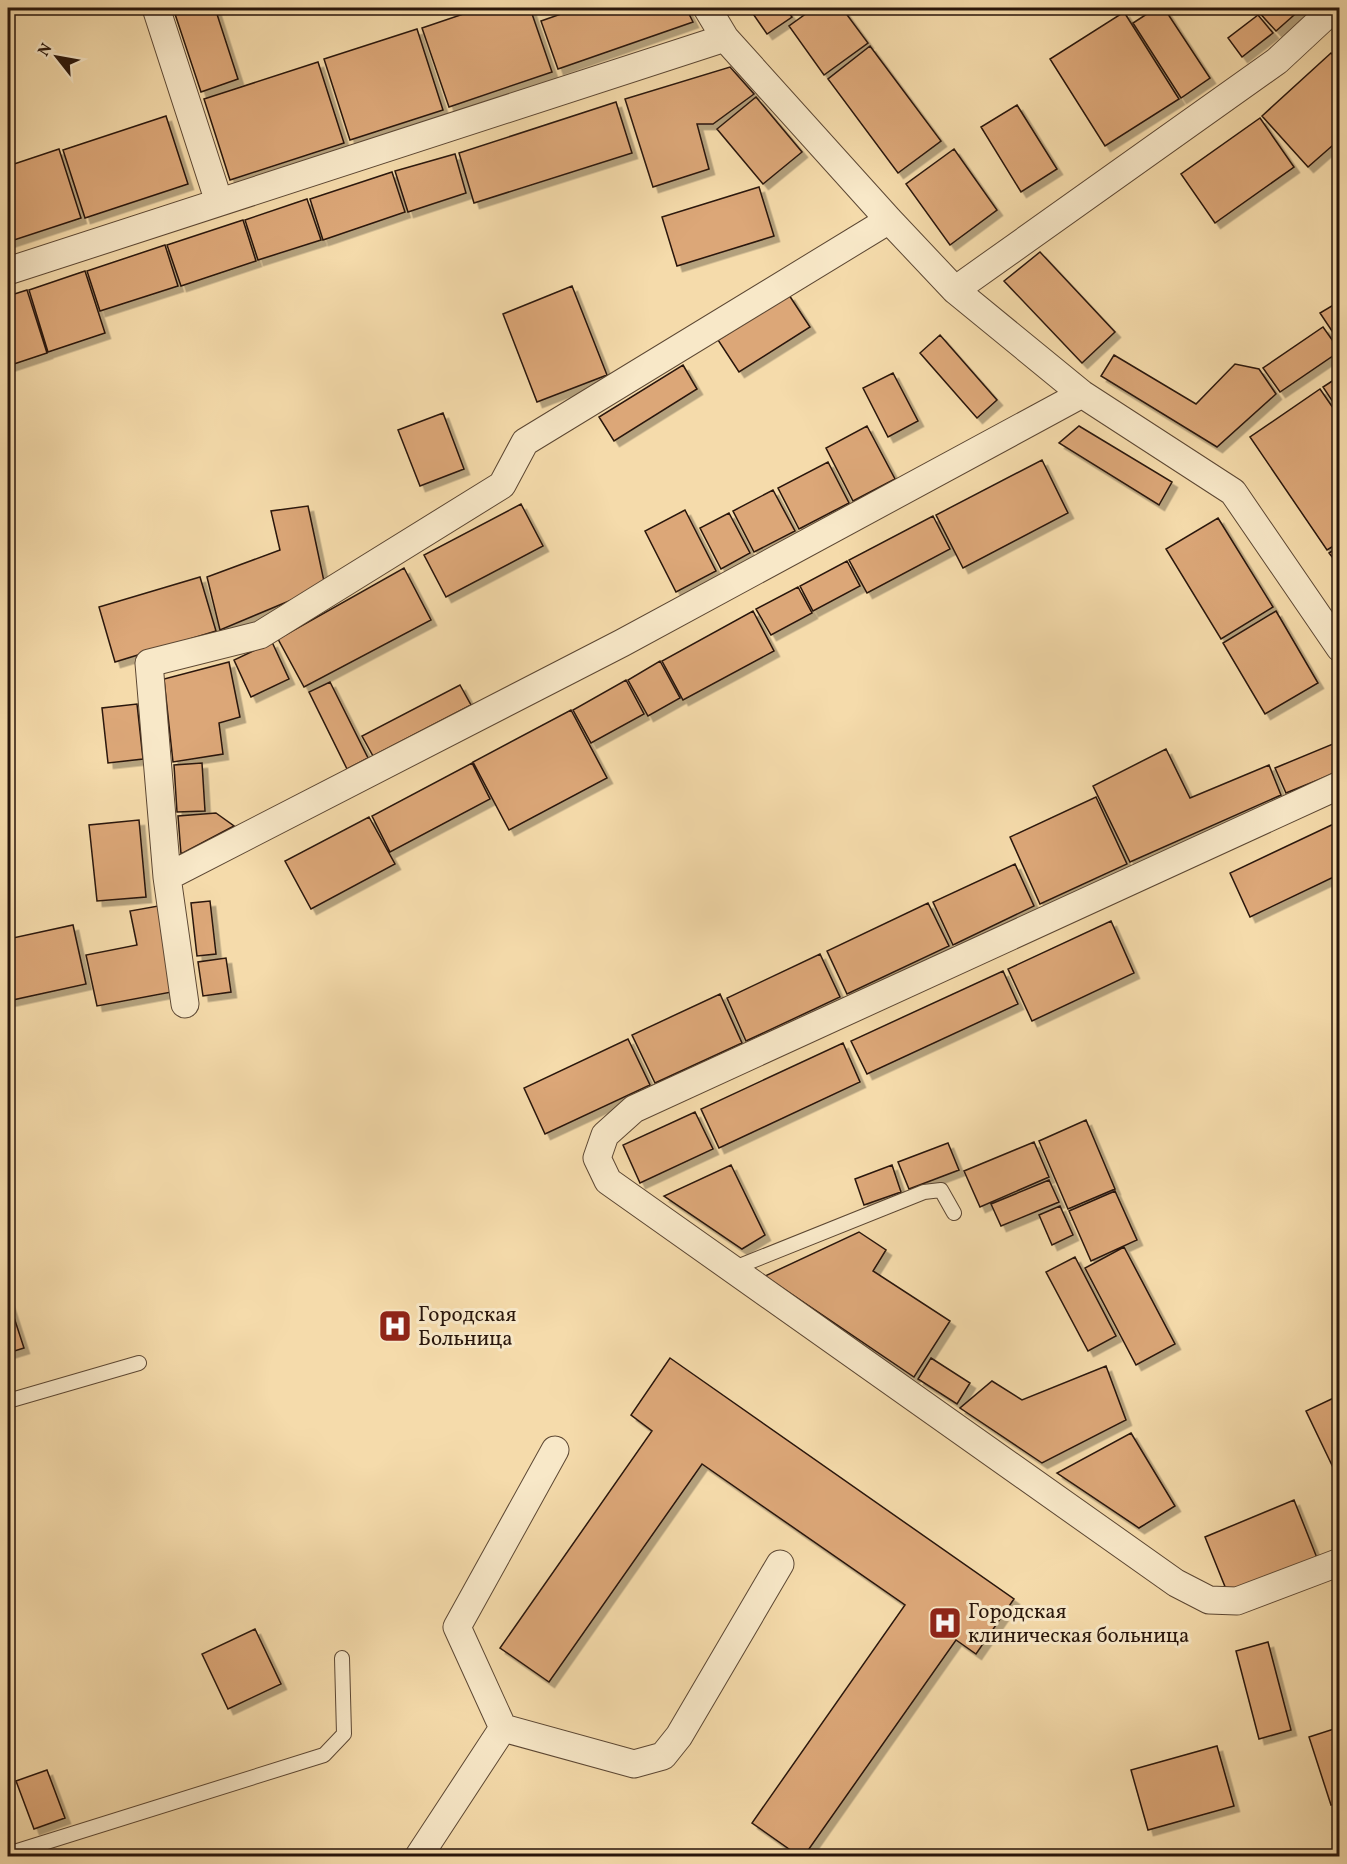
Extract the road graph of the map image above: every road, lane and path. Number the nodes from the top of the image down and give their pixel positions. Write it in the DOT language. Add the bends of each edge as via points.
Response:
graph roads {
  1 [pos="156,8"];
  2 [pos="707,8"];
  3 [pos="1334,8"];
  4 [pos="725,38"];
  5 [pos="219,202"];
  6 [pos="889,220"];
  7 [pos="8,271"];
  8 [pos="956,290"];
  9 [pos="1082,394"];
  10 [pos="1340,648"];
  11 [pos="1340,785"];
  12 [pos="167,877"];
  13 [pos="185,1004"];
  14 [pos="954,1212"];
  15 [pos="732,1269"];
  16 [pos="139,1363"];
  17 [pos="8,1401"];
  18 [pos="555,1450"];
  19 [pos="1340,1562"];
  20 [pos="780,1564"];
  21 [pos="342,1658"];
  22 [pos="504,1728"];
  23 [pos="8,1854"];
  24 [pos="419,1857"];
  1 -- 5 [label="street"];
  2 -- 4 [label="street"];
  3 -- 8 [label="street" via="1277,61"];
  4 -- 5 [label="street"];
  4 -- 6 [label="street"];
  5 -- 7 [label="street"];
  6 -- 8 [label="street"];
  6 -- 12 [label="street" via="525,442 502,485 260,635 149,663"];
  8 -- 9 [label="street"];
  9 -- 10 [label="street" via="1233,492"];
  9 -- 12 [label="street" via="622,643"];
  11 -- 15 [label="street" via="634,1109 605,1135 597,1158 608,1181"];
  12 -- 13 [label="street"];
  14 -- 15 [label="lane" via="941,1190 924,1191"];
  15 -- 19 [label="street" via="1176,1583 1209,1600 1237,1601"];
  16 -- 17 [label="lane"];
  18 -- 22 [label="street" via="457,1627"];
  20 -- 22 [label="street" via="679,1736 663,1756 634,1764"];
  21 -- 23 [label="lane" via="344,1734 324,1755"];
  22 -- 24 [label="street"];
}
